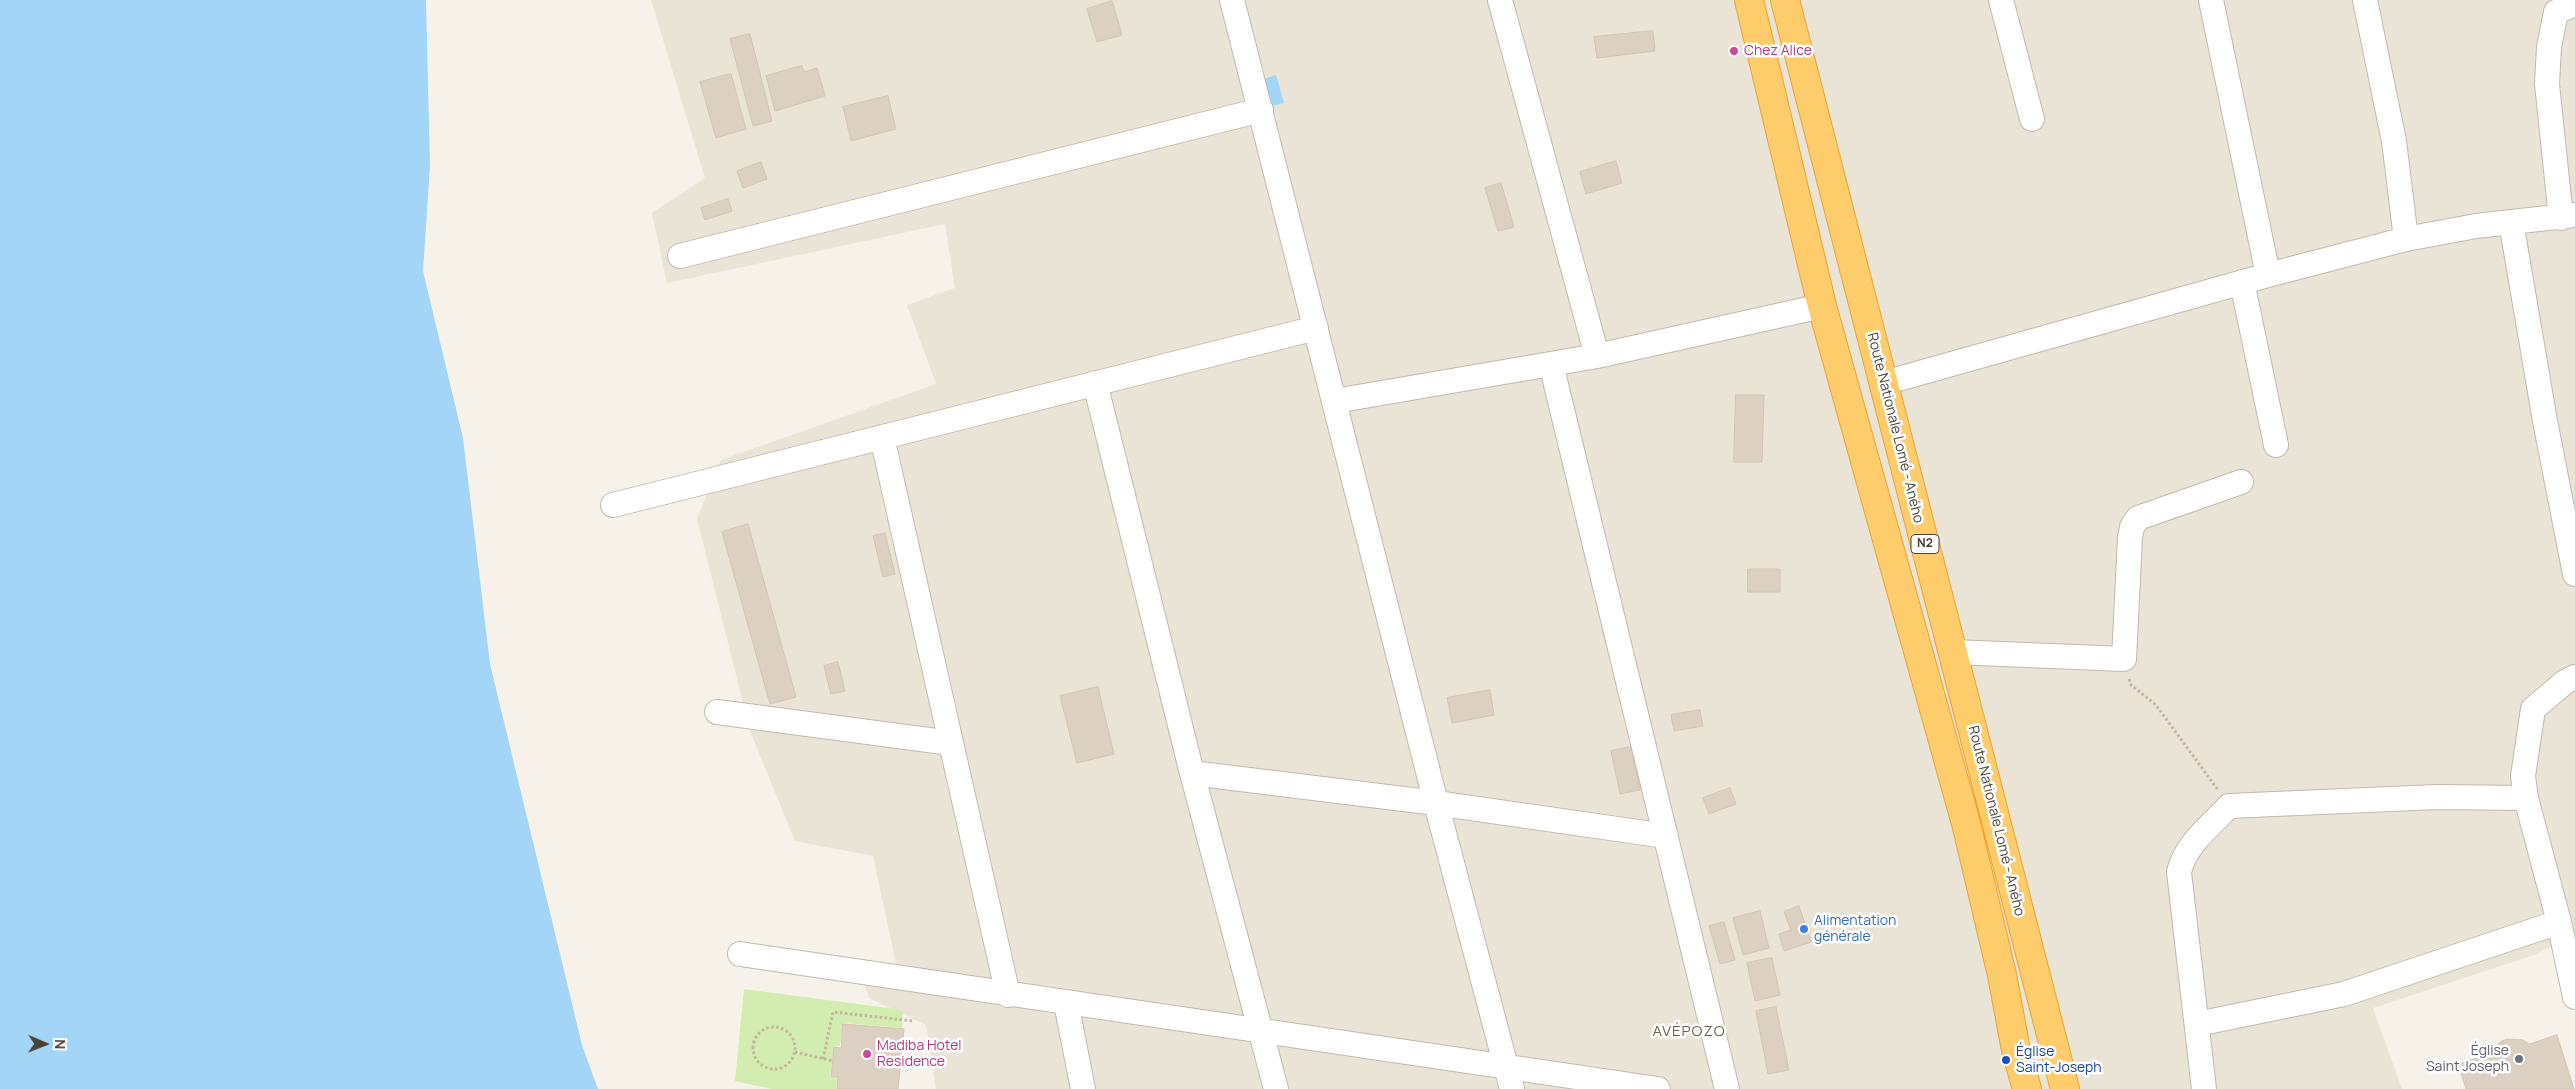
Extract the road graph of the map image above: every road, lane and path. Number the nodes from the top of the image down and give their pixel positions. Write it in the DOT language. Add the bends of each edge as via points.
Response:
graph roads {
  1 [pos="1232,0"];
  2 [pos="1500,0"];
  3 [pos="1749,0"];
  4 [pos="1785,0"];
  5 [pos="2001,0"];
  6 [pos="2211,0"];
  7 [pos="2365,0"];
  8 [pos="2575,4"];
  9 [pos="1261,110"];
  10 [pos="2032,119"];
  11 [pos="2568,216"];
  12 [pos="2511,222"];
  13 [pos="2406,239"];
  14 [pos="680,256"];
  15 [pos="2268,275"];
  16 [pos="2242,282"];
  17 [pos="1822,306"];
  18 [pos="1316,328"];
  19 [pos="1597,356"];
  20 [pos="1551,364"];
  21 [pos="1884,383"];
  22 [pos="1095,384"];
  23 [pos="1335,401"];
  24 [pos="882,437"];
  25 [pos="2276,445"];
  26 [pos="2241,482"];
  27 [pos="613,505"];
  28 [pos="2575,574"];
  29 [pos="1953,652"];
  30 [pos="2124,659"];
  31 [pos="2575,677"];
  32 [pos="717,712"];
  33 [pos="951,743"];
  34 [pos="1192,773"];
  35 [pos="2526,798"];
  36 [pos="1436,803"];
  37 [pos="2229,806"];
  38 [pos="1666,836"];
  39 [pos="2559,922"];
  40 [pos="740,954"];
  41 [pos="1008,995"];
  42 [pos="2575,997"];
  43 [pos="1066,1003"];
  44 [pos="913,1021"];
  45 [pos="2197,1024"];
  46 [pos="1261,1031"];
  47 [pos="795,1052"];
  48 [pos="823,1059"];
  49 [pos="832,1061"];
  50 [pos="1506,1066"];
  51 [pos="1083,1089"];
  52 [pos="1276,1089"];
  53 [pos="1512,1089"];
  54 [pos="1658,1089"];
  55 [pos="1727,1089"];
  56 [pos="2027,1089"];
  57 [pos="2065,1089"];
  58 [pos="2204,1089"];
  1 -- 9 [label="street"];
  2 -- 19 [label="street"];
  3 -- 17 [label="highway, N2"];
  4 -- 21 [label="highway, Route Nationale Lomé - Aného / N2"];
  5 -- 10 [label="street"];
  6 -- 15 [label="street"];
  7 -- 13 [label="street" via="2394,141"];
  8 -- 11 [label="street" via="2556,12 2549,47 2547,84"];
  9 -- 14 [label="street"];
  9 -- 18 [label="street"];
  11 -- 12 [label="street"];
  12 -- 13 [label="street"];
  12 -- 28 [label="street"];
  13 -- 15 [label="street"];
  15 -- 16 [label="street"];
  16 -- 21 [label="street"];
  16 -- 25 [label="street"];
  17 -- 19 [label="street"];
  17 -- 56 [label="highway, N2" via="1966,828"];
  18 -- 22 [label="street"];
  18 -- 23 [label="street"];
  19 -- 20 [label="street"];
  20 -- 23 [label="street"];
  20 -- 38 [label="street"];
  21 -- 29 [label="highway, Route Nationale Lomé - Aného / N2"];
  22 -- 24 [label="street"];
  22 -- 34 [label="street"];
  23 -- 36 [label="street"];
  24 -- 27 [label="street"];
  24 -- 33 [label="street"];
  26 -- 30 [label="street" via="2138,518 2132,527"];
  29 -- 30 [label="street"];
  29 -- 57 [label="highway, Route Nationale Lomé - Aného / N2"];
  30 -- 37 [label="path" via="2131,684 2156,705"];
  31 -- 35 [label="street" via="2533,709 2523,776"];
  32 -- 33 [label="street"];
  33 -- 41 [label="street"];
  34 -- 36 [label="street"];
  34 -- 46 [label="street"];
  35 -- 37 [label="street" via="2437,797"];
  35 -- 39 [label="street"];
  36 -- 38 [label="street"];
  36 -- 50 [label="street"];
  37 -- 45 [label="street" via="2188,850 2179,872"];
  38 -- 55 [label="street"];
  39 -- 42 [label="street"];
  39 -- 45 [label="street" via="2344,994"];
  40 -- 41 [label="street"];
  41 -- 43 [label="street"];
  43 -- 46 [label="street"];
  43 -- 51 [label="street"];
  44 -- 48 [label="path" via="833,1012"];
  45 -- 58 [label="street"];
  46 -- 50 [label="street"];
  46 -- 52 [label="street"];
  47 -- 47 [label="path" via="793,1039 778,1026 764,1028 753,1044 755,1059 766,1068 787,1064"];
  47 -- 48 [label="path"];
  48 -- 49 [label="path"];
  50 -- 53 [label="street"];
  50 -- 54 [label="street"];
}
